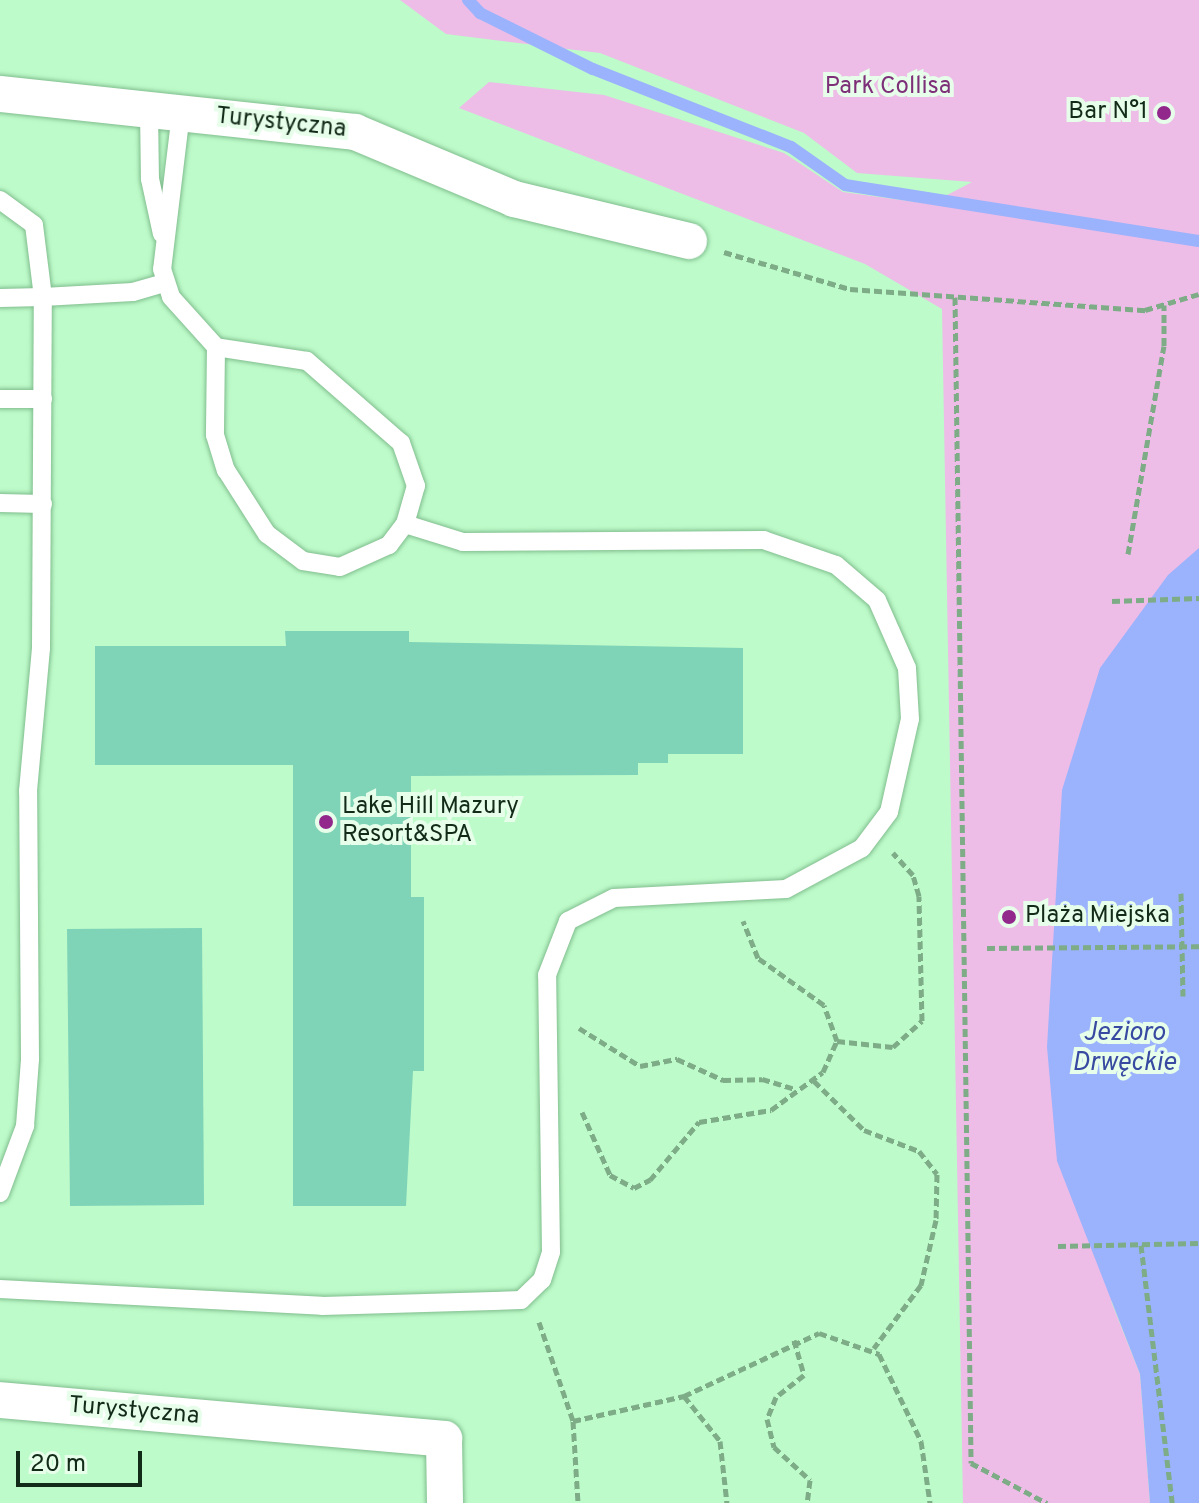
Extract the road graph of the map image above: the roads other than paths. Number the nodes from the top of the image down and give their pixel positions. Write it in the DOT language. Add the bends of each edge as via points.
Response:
graph roads {
  1 [pos="0,94"];
  2 [pos="165,112"];
  3 [pos="0,200"];
  4 [pos="162,234"];
  5 [pos="689,241"];
  6 [pos="165,283"];
  7 [pos="43,297"];
  8 [pos="0,298"];
  9 [pos="216,347"];
  10 [pos="0,399"];
  11 [pos="43,399"];
  12 [pos="0,503"];
  13 [pos="43,504"];
  14 [pos="405,524"];
  15 [pos="0,1193"];
  16 [pos="0,1289"];
  17 [pos="0,1400"];
  18 [pos="445,1503"];
  1 -- 2 [label="street, Turystyczna"];
  2 -- 4 [label="lane"];
  2 -- 4 [label="lane" via="150,179"];
  2 -- 5 [label="street, Turystyczna" via="355,132 514,199"];
  3 -- 7 [label="lane" via="34,225"];
  4 -- 6 [label="lane"];
  6 -- 7 [label="lane" via="133,292"];
  6 -- 9 [label="lane"];
  7 -- 8 [label="lane"];
  7 -- 11 [label="lane"];
  9 -- 14 [label="lane" via="307,361 374,415 401,443 413,472"];
  9 -- 14 [label="lane" via="218,452 278,544 312,564 340,567 378,553"];
  10 -- 11 [label="lane"];
  11 -- 13 [label="lane"];
  12 -- 13 [label="lane"];
  13 -- 15 [label="lane" via="28,791 28,1104"];
  14 -- 16 [label="lane" via="463,542 764,540 836,565 877,600 907,668 905,748 889,812 874,834 810,879 739,897 614,898 581,909 550,955 551,1252 542,1280 527,1296 507,1305 322,1306"];
  17 -- 18 [label="street, Turystyczna" via="444,1439"];
}
